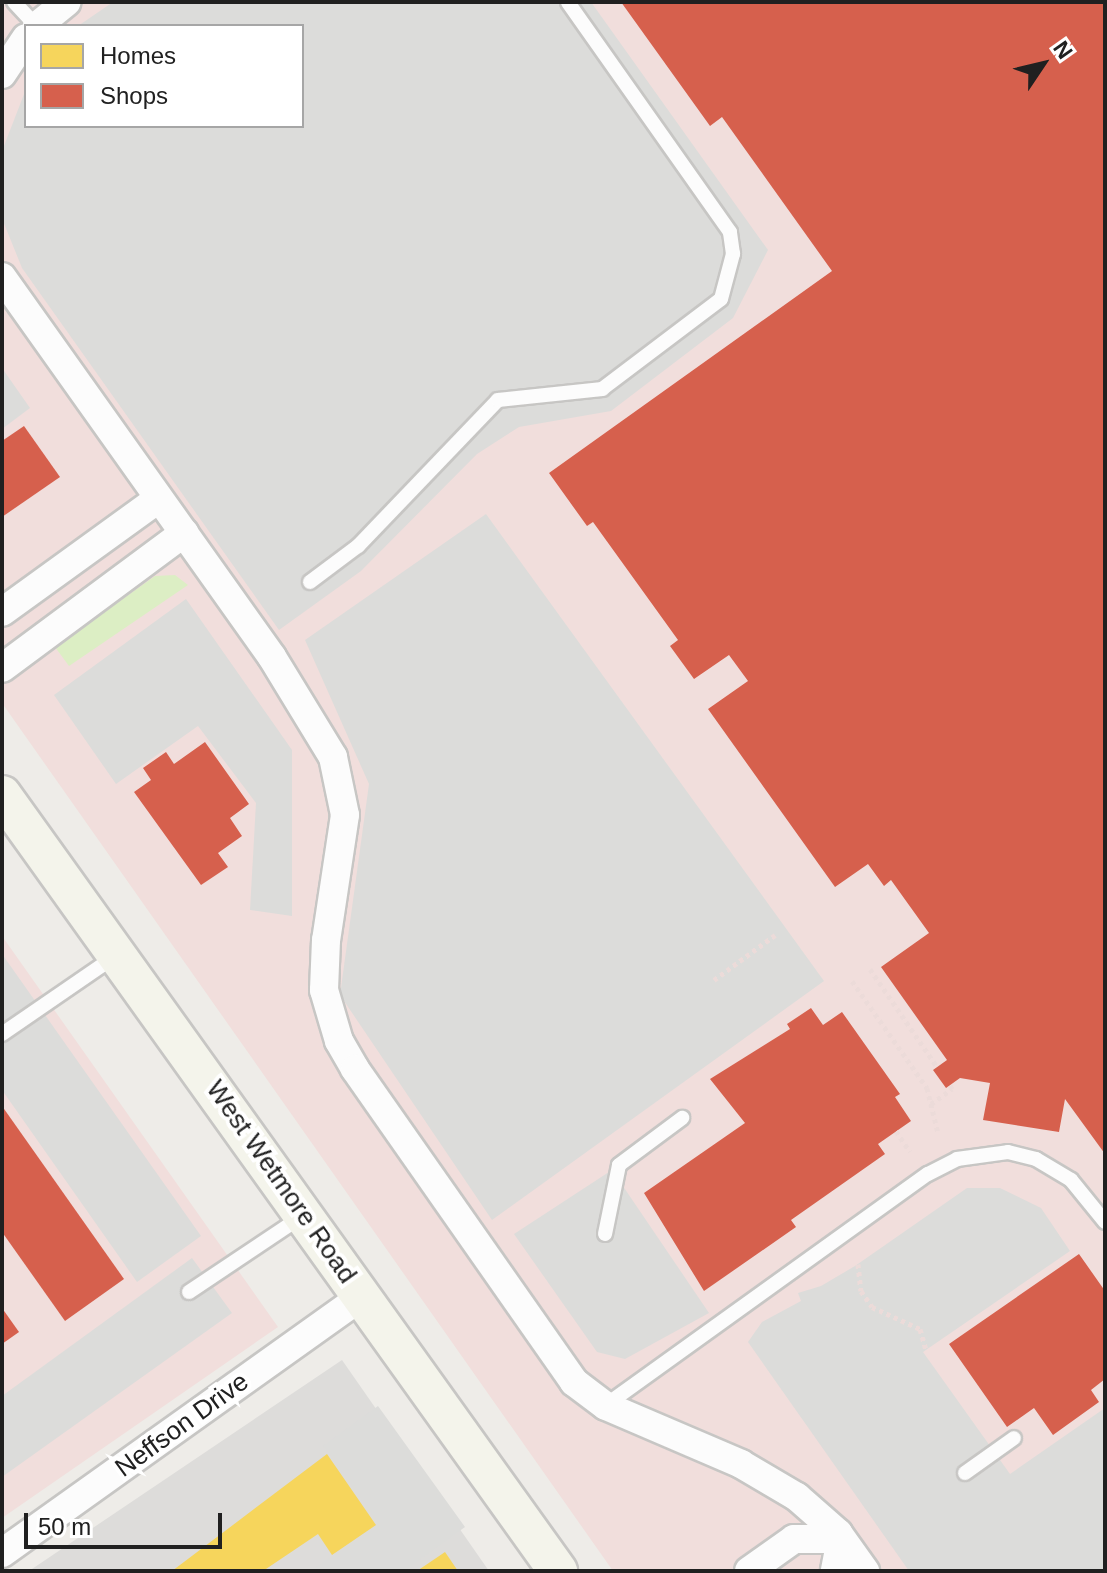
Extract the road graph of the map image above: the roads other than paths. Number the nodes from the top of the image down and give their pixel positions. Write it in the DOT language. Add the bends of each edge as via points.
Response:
graph roads {
  1 [pos="14,2"];
  2 [pos="67,2"];
  3 [pos="568,2"];
  4 [pos="34,24"];
  5 [pos="39,24"];
  6 [pos="24,41"];
  7 [pos="2,74"];
  8 [pos="2,277"];
  9 [pos="158,499"];
  10 [pos="184,533"];
  11 [pos="310,582"];
  12 [pos="2,612"];
  13 [pos="2,668"];
  14 [pos="2,795"];
  15 [pos="119,954"];
  16 [pos="2,1034"];
  17 [pos="682,1118"];
  18 [pos="305,1214"];
  19 [pos="1105,1222"];
  20 [pos="605,1234"];
  21 [pos="189,1292"];
  22 [pos="362,1296"];
  23 [pos="606,1406"];
  24 [pos="1014,1438"];
  25 [pos="965,1473"];
  26 [pos="841,1539"];
  27 [pos="2,1553"];
  28 [pos="546,1567"];
  29 [pos="749,1571"];
  30 [pos="835,1571"];
  31 [pos="865,1571"];
  1 -- 4 [label="lane"];
  2 -- 5 [label="street"];
  3 -- 11 [label="lane" via="730,232 733,254 721,299 602,389 498,400 358,546"];
  6 -- 7 [label="street"];
  8 -- 9 [label="street"];
  9 -- 10 [label="street"];
  9 -- 12 [label="street"];
  10 -- 13 [label="street"];
  10 -- 23 [label="street" via="315,721 336,766 345,815 324,990 339,1041 574,1382"];
  14 -- 15 [label="main road, West Wetmore Road"];
  15 -- 16 [label="lane"];
  15 -- 18 [label="main road, West Wetmore Road"];
  17 -- 20 [label="lane" via="619,1165"];
  18 -- 21 [label="lane"];
  18 -- 22 [label="main road, West Wetmore Road"];
  19 -- 23 [label="lane" via="1080,1189 1053,1167 1008,1152 968,1156 928,1174"];
  22 -- 27 [label="street, Neffson Drive"];
  22 -- 28 [label="main road, West Wetmore Road"];
  23 -- 26 [label="street" via="741,1464 797,1497"];
  24 -- 25 [label="lane"];
  26 -- 29 [label="street" via="794,1539"];
  26 -- 30 [label="street"];
  26 -- 31 [label="street"];
}
